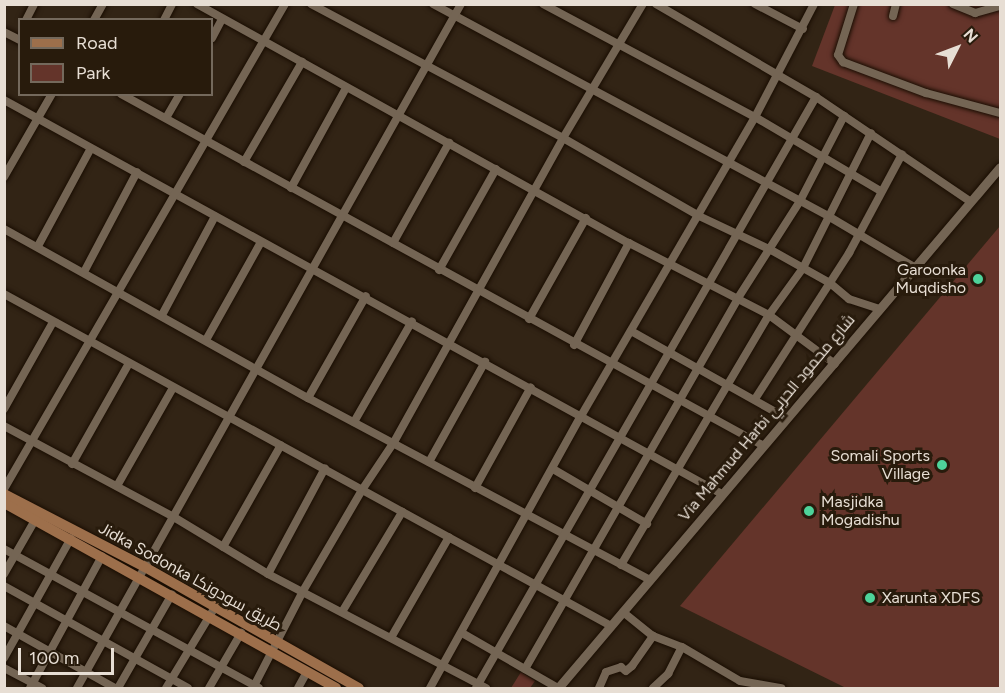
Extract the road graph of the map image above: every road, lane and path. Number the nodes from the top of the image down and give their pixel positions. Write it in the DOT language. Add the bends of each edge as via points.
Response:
graph roads {
  1 [pos="34,4"];
  2 [pos="103,4"];
  3 [pos="172,4"];
  4 [pos="197,4"];
  5 [pos="285,4"];
  6 [pos="311,4"];
  7 [pos="433,4"];
  8 [pos="460,4"];
  9 [pos="543,4"];
  10 [pos="643,4"];
  11 [pos="656,4"];
  12 [pos="755,4"];
  13 [pos="814,4"];
  14 [pos="854,4"];
  15 [pos="896,4"];
  16 [pos="952,4"];
  17 [pos="1000,6"];
  18 [pos="893,15"];
  19 [pos="453,17"];
  20 [pos="27,18"];
  21 [pos="95,18"];
  22 [pos="165,18"];
  23 [pos="222,19"];
  24 [pos="803,29"];
  25 [pos="4,32"];
  26 [pos="18,36"];
  27 [pos="213,36"];
  28 [pos="264,41"];
  29 [pos="617,44"];
  30 [pos="302,62"];
  31 [pos="425,68"];
  32 [pos="778,74"];
  33 [pos="346,88"];
  34 [pos="592,88"];
  35 [pos="51,96"];
  36 [pos="125,96"];
  37 [pos="179,96"];
  38 [pos="816,97"];
  39 [pos="4,100"];
  40 [pos="1000,114"];
  41 [pos="399,115"];
  42 [pos="844,116"];
  43 [pos="755,117"];
  44 [pos="38,118"];
  45 [pos="166,118"];
  46 [pos="871,133"];
  47 [pos="563,138"];
  48 [pos="207,140"];
  49 [pos="791,141"];
  50 [pos="450,143"];
  51 [pos="91,148"];
  52 [pos="902,154"];
  53 [pos="821,158"];
  54 [pos="244,162"];
  55 [pos="729,162"];
  56 [pos="1000,167"];
  57 [pos="496,169"];
  58 [pos="137,172"];
  59 [pos="849,174"];
  60 [pos="4,177"];
  61 [pos="768,183"];
  62 [pos="291,188"];
  63 [pos="535,190"];
  64 [pos="879,190"];
  65 [pos="175,192"];
  66 [pos="800,201"];
  67 [pos="971,202"];
  68 [pos="343,215"];
  69 [pos="215,216"];
  70 [pos="699,216"];
  71 [pos="828,216"];
  72 [pos="586,218"];
  73 [pos="4,229"];
  74 [pos="857,233"];
  75 [pos="738,235"];
  76 [pos="261,242"];
  77 [pos="393,243"];
  78 [pos="629,243"];
  79 [pos="38,246"];
  80 [pos="771,250"];
  81 [pos="671,265"];
  82 [pos="914,267"];
  83 [pos="316,268"];
  84 [pos="803,268"];
  85 [pos="439,270"];
  86 [pos="84,272"];
  87 [pos="709,283"];
  88 [pos="830,283"];
  89 [pos="118,291"];
  90 [pos="477,291"];
  91 [pos="4,294"];
  92 [pos="366,296"];
  93 [pos="738,298"];
  94 [pos="880,309"];
  95 [pos="162,315"];
  96 [pos="770,315"];
  97 [pos="529,319"];
  98 [pos="412,321"];
  99 [pos="53,322"];
  100 [pos="631,331"];
  101 [pos="799,333"];
  102 [pos="206,340"];
  103 [pos="448,341"];
  104 [pos="90,343"];
  105 [pos="574,345"];
  106 [pos="668,351"];
  107 [pos="485,362"];
  108 [pos="612,364"];
  109 [pos="836,364"];
  110 [pos="128,365"];
  111 [pos="257,367"];
  112 [pos="699,369"];
  113 [pos="648,383"];
  114 [pos="728,385"];
  115 [pos="531,387"];
  116 [pos="173,388"];
  117 [pos="308,398"];
  118 [pos="680,398"];
  119 [pos="755,399"];
  120 [pos="4,409"];
  121 [pos="710,415"];
  122 [pos="581,416"];
  123 [pos="786,418"];
  124 [pos="227,419"];
  125 [pos="354,422"];
  126 [pos="4,426"];
  127 [pos="619,435"];
  128 [pos="394,442"];
  129 [pos="31,443"];
  130 [pos="281,445"];
  131 [pos="762,445"];
  132 [pos="650,453"];
  133 [pos="429,462"];
  134 [pos="72,464"];
  135 [pos="325,468"];
  136 [pos="679,468"];
  137 [pos="553,469"];
  138 [pos="117,486"];
  139 [pos="4,489"];
  140 [pos="476,489"];
  141 [pos="362,490"];
  142 [pos="588,491"];
  143 [pos="4,494"];
  144 [pos="722,494"];
  145 [pos="4,503"];
  146 [pos="617,507"];
  147 [pos="402,512"];
  148 [pos="172,516"];
  149 [pos="529,516"];
  150 [pos="35,520"];
  151 [pos="647,524"];
  152 [pos="564,534"];
  153 [pos="449,537"];
  154 [pos="71,538"];
  155 [pos="223,547"];
  156 [pos="4,549"];
  157 [pos="594,551"];
  158 [pos="15,555"];
  159 [pos="102,556"];
  160 [pos="621,565"];
  161 [pos="501,566"];
  162 [pos="140,571"];
  163 [pos="51,573"];
  164 [pos="4,574"];
  165 [pos="268,574"];
  166 [pos="650,580"];
  167 [pos="534,584"];
  168 [pos="4,586"];
  169 [pos="83,591"];
  170 [pos="303,591"];
  171 [pos="172,594"];
  172 [pos="565,601"];
  173 [pos="34,602"];
  174 [pos="118,609"];
  175 [pos="212,611"];
  176 [pos="342,612"];
  177 [pos="623,612"];
  178 [pos="68,622"];
  179 [pos="4,626"];
  180 [pos="611,626"];
  181 [pos="152,629"];
  182 [pos="17,633"];
  183 [pos="241,633"];
  184 [pos="462,633"];
  185 [pos="392,636"];
  186 [pos="652,636"];
  187 [pos="102,641"];
  188 [pos="682,647"];
  189 [pos="277,648"];
  190 [pos="191,650"];
  191 [pos="50,651"];
  192 [pos="495,651"];
  193 [pos="4,658"];
  194 [pos="136,660"];
  195 [pos="443,665"];
  196 [pos="220,668"];
  197 [pos="4,669"];
  198 [pos="525,669"];
  199 [pos="86,672"];
  200 [pos="307,672"];
  201 [pos="171,679"];
  202 [pos="31,686"];
  203 [pos="342,686"];
  204 [pos="480,687"];
  205 [pos="42,688"];
  206 [pos="77,688"];
  207 [pos="117,688"];
  208 [pos="166,688"];
  209 [pos="188,688"];
  210 [pos="209,688"];
  211 [pos="256,688"];
  212 [pos="298,688"];
  213 [pos="359,688"];
  214 [pos="430,688"];
  215 [pos="558,688"];
  216 [pos="599,688"];
  217 [pos="652,688"];
  218 [pos="781,688"];
  1 -- 20 [label="street"];
  2 -- 21 [label="street"];
  3 -- 22 [label="street"];
  4 -- 23 [label="street"];
  5 -- 28 [label="street"];
  6 -- 31 [label="street"];
  7 -- 19 [label="street"];
  8 -- 19 [label="street"];
  9 -- 29 [label="street"];
  10 -- 29 [label="street"];
  11 -- 32 [label="street"];
  12 -- 24 [label="street"];
  13 -- 24 [label="street"];
  14 -- 40 [label="street" via="838,55 843,62 926,93"];
  15 -- 18 [label="street"];
  16 -- 17 [label="street" via="975,13"];
  19 -- 31 [label="street"];
  19 -- 34 [label="street"];
  23 -- 27 [label="street"];
  23 -- 28 [label="street"];
  24 -- 32 [label="street"];
  25 -- 26 [label="street"];
  28 -- 30 [label="street"];
  28 -- 48 [label="street"];
  29 -- 34 [label="street"];
  29 -- 43 [label="street"];
  30 -- 33 [label="street"];
  30 -- 54 [label="street"];
  31 -- 41 [label="street"];
  31 -- 47 [label="street"];
  32 -- 38 [label="street"];
  32 -- 43 [label="street"];
  33 -- 41 [label="street"];
  33 -- 62 [label="street"];
  34 -- 47 [label="street"];
  34 -- 55 [label="street"];
  35 -- 44 [label="street"];
  36 -- 45 [label="street"];
  37 -- 45 [label="street"];
  38 -- 42 [label="street"];
  38 -- 49 [label="street"];
  39 -- 44 [label="street"];
  41 -- 50 [label="street"];
  41 -- 68 [label="street"];
  42 -- 46 [label="street"];
  42 -- 53 [label="street"];
  43 -- 49 [label="street"];
  43 -- 55 [label="street"];
  44 -- 51 [label="street"];
  44 -- 60 [label="street"];
  45 -- 48 [label="street"];
  46 -- 52 [label="street"];
  46 -- 59 [label="street"];
  47 -- 63 [label="street"];
  47 -- 70 [label="street"];
  48 -- 54 [label="street"];
  48 -- 65 [label="street"];
  49 -- 53 [label="street"];
  49 -- 61 [label="street"];
  50 -- 57 [label="street"];
  50 -- 77 [label="street"];
  51 -- 58 [label="street"];
  51 -- 79 [label="street"];
  52 -- 64 [label="street"];
  52 -- 67 [label="street"];
  53 -- 59 [label="street"];
  53 -- 66 [label="street"];
  54 -- 62 [label="street"];
  55 -- 61 [label="street"];
  55 -- 70 [label="street"];
  56 -- 67 [label="street, Via Mahmud Harbi شارع محمود الحربي"];
  57 -- 63 [label="street"];
  57 -- 85 [label="street"];
  58 -- 65 [label="street"];
  58 -- 86 [label="street"];
  59 -- 64 [label="street"];
  59 -- 71 [label="street"];
  61 -- 66 [label="street"];
  61 -- 75 [label="street"];
  62 -- 68 [label="street"];
  63 -- 72 [label="street"];
  63 -- 90 [label="street"];
  64 -- 74 [label="street"];
  65 -- 69 [label="street"];
  65 -- 89 [label="street"];
  66 -- 71 [label="street"];
  66 -- 80 [label="street"];
  67 -- 82 [label="street, Via Mahmud Harbi شارع محمود الحربي"];
  68 -- 77 [label="street"];
  68 -- 83 [label="street"];
  69 -- 76 [label="street"];
  69 -- 95 [label="street"];
  70 -- 75 [label="street"];
  70 -- 81 [label="street"];
  71 -- 74 [label="street"];
  71 -- 84 [label="street"];
  72 -- 78 [label="street"];
  72 -- 97 [label="street"];
  73 -- 79 [label="street"];
  74 -- 82 [label="street"];
  74 -- 88 [label="street"];
  75 -- 80 [label="street"];
  75 -- 87 [label="street"];
  76 -- 83 [label="street"];
  76 -- 102 [label="street"];
  77 -- 85 [label="street"];
  78 -- 81 [label="street"];
  78 -- 105 [label="street"];
  79 -- 86 [label="street"];
  80 -- 84 [label="street"];
  80 -- 93 [label="street"];
  81 -- 87 [label="street"];
  81 -- 100 [label="street"];
  82 -- 94 [label="street, Via Mahmud Harbi شارع محمود الحربي"];
  83 -- 92 [label="street"];
  83 -- 111 [label="street"];
  84 -- 88 [label="street"];
  84 -- 96 [label="street"];
  85 -- 90 [label="street"];
  86 -- 89 [label="street"];
  87 -- 93 [label="street"];
  87 -- 106 [label="street"];
  88 -- 94 [label="street" via="849,299"];
  88 -- 101 [label="street"];
  89 -- 95 [label="street"];
  89 -- 104 [label="street"];
  90 -- 97 [label="street"];
  90 -- 103 [label="street"];
  91 -- 99 [label="street"];
  92 -- 98 [label="street"];
  92 -- 117 [label="street"];
  93 -- 96 [label="street"];
  93 -- 112 [label="street"];
  94 -- 109 [label="street, Via Mahmud Harbi شارع محمود الحربي"];
  95 -- 102 [label="street"];
  96 -- 101 [label="street"];
  96 -- 114 [label="street"];
  97 -- 105 [label="street"];
  98 -- 103 [label="street"];
  98 -- 125 [label="street"];
  99 -- 104 [label="street"];
  99 -- 120 [label="street"];
  100 -- 106 [label="street"];
  100 -- 108 [label="street"];
  101 -- 109 [label="street"];
  101 -- 119 [label="street"];
  102 -- 111 [label="street"];
  103 -- 107 [label="street"];
  103 -- 128 [label="street"];
  104 -- 110 [label="street"];
  104 -- 129 [label="street"];
  105 -- 108 [label="street"];
  106 -- 112 [label="street"];
  106 -- 113 [label="street"];
  107 -- 115 [label="street"];
  107 -- 133 [label="street"];
  108 -- 113 [label="street"];
  108 -- 122 [label="street"];
  109 -- 123 [label="street, Via Mahmud Harbi شارع محمود الحربي"];
  110 -- 116 [label="street"];
  110 -- 134 [label="street"];
  111 -- 117 [label="street"];
  111 -- 124 [label="street"];
  112 -- 114 [label="street"];
  112 -- 118 [label="street"];
  113 -- 118 [label="street"];
  113 -- 127 [label="street"];
  114 -- 119 [label="street"];
  114 -- 121 [label="street"];
  115 -- 122 [label="street"];
  115 -- 140 [label="street"];
  116 -- 124 [label="street"];
  116 -- 138 [label="street"];
  117 -- 125 [label="street"];
  118 -- 121 [label="street"];
  118 -- 132 [label="street"];
  119 -- 123 [label="street"];
  121 -- 131 [label="street"];
  121 -- 136 [label="street"];
  122 -- 127 [label="street"];
  122 -- 137 [label="street"];
  123 -- 131 [label="street, Via Mahmud Harbi شارع محمود الحربي"];
  124 -- 130 [label="street"];
  124 -- 148 [label="street"];
  125 -- 128 [label="street"];
  126 -- 129 [label="street"];
  127 -- 132 [label="street"];
  127 -- 142 [label="street"];
  128 -- 133 [label="street"];
  128 -- 141 [label="street"];
  129 -- 134 [label="street"];
  129 -- 139 [label="street"];
  130 -- 135 [label="street"];
  130 -- 155 [label="street"];
  131 -- 144 [label="street, Via Mahmud Harbi شارع محمود الحربي"];
  132 -- 136 [label="street"];
  132 -- 146 [label="street"];
  133 -- 140 [label="street"];
  134 -- 138 [label="street"];
  135 -- 141 [label="street"];
  135 -- 165 [label="street"];
  136 -- 144 [label="street"];
  136 -- 151 [label="street"];
  137 -- 142 [label="street"];
  137 -- 149 [label="street"];
  138 -- 148 [label="street"];
  140 -- 149 [label="street"];
  141 -- 147 [label="street"];
  141 -- 170 [label="street"];
  142 -- 146 [label="street"];
  142 -- 152 [label="street"];
  143 -- 162 [label="main road, Jidka Sodonka طريق سودونكا"];
  144 -- 166 [label="street, Via Mahmud Harbi شارع محمود الحربي"];
  145 -- 150 [label="main road, Jidka Sodonka طريق سودونكا"];
  146 -- 151 [label="street"];
  146 -- 157 [label="street"];
  147 -- 153 [label="street"];
  147 -- 176 [label="street"];
  148 -- 155 [label="street"];
  148 -- 162 [label="street"];
  149 -- 152 [label="street"];
  149 -- 161 [label="street"];
  150 -- 154 [label="main road, Jidka Sodonka طريق سودونكا"];
  150 -- 158 [label="street"];
  151 -- 160 [label="street"];
  152 -- 157 [label="street"];
  152 -- 167 [label="street"];
  153 -- 161 [label="street"];
  153 -- 185 [label="street"];
  154 -- 159 [label="main road, Jidka Sodonka طريق سودونكا"];
  154 -- 163 [label="street"];
  155 -- 165 [label="street"];
  156 -- 158 [label="street"];
  157 -- 160 [label="street"];
  157 -- 172 [label="street"];
  158 -- 163 [label="street"];
  158 -- 164 [label="street"];
  159 -- 162 [label="main road, Jidka Sodonka طريق سودونكا"];
  159 -- 169 [label="street"];
  160 -- 166 [label="street"];
  161 -- 167 [label="street"];
  161 -- 184 [label="street"];
  162 -- 171 [label="main road, Jidka Sodonka طريق سودونكا"];
  162 -- 174 [label="street"];
  162 -- 175 [label="main road, Jidka Sodonka طريق سودونكا"];
  163 -- 169 [label="street"];
  163 -- 173 [label="street"];
  165 -- 170 [label="street"];
  166 -- 177 [label="street, Via Mahmud Harbi شارع محمود الحربي"];
  167 -- 172 [label="street"];
  167 -- 192 [label="street"];
  168 -- 173 [label="street"];
  169 -- 174 [label="street"];
  169 -- 178 [label="street"];
  170 -- 176 [label="street"];
  170 -- 189 [label="street"];
  171 -- 175 [label="main road, Jidka Sodonka طريق سودونكا"];
  171 -- 181 [label="street"];
  172 -- 180 [label="street"];
  172 -- 198 [label="street"];
  173 -- 178 [label="street"];
  173 -- 182 [label="street"];
  174 -- 181 [label="street"];
  174 -- 187 [label="street"];
  175 -- 183 [label="main road, Jidka Sodonka طريق سودونكا"];
  175 -- 189 [label="main road, Jidka Sodonka طريق سودونكا"];
  175 -- 190 [label="street"];
  176 -- 185 [label="street"];
  177 -- 180 [label="street, Via Mahmud Harbi شارع محمود الحربي"];
  177 -- 186 [label="street"];
  178 -- 187 [label="street"];
  178 -- 191 [label="street"];
  179 -- 182 [label="street"];
  180 -- 215 [label="street, Via Mahmud Harbi شارع محمود الحربي"];
  181 -- 190 [label="street"];
  181 -- 194 [label="street"];
  182 -- 191 [label="street"];
  182 -- 193 [label="street"];
  183 -- 189 [label="main road, Jidka Sodonka طريق سودونكا"];
  183 -- 196 [label="street"];
  184 -- 192 [label="street"];
  184 -- 195 [label="street"];
  185 -- 195 [label="street"];
  186 -- 188 [label="street"];
  186 -- 216 [label="street" via="632,666 626,671 621,667 606,672"];
  187 -- 194 [label="street"];
  187 -- 199 [label="street"];
  188 -- 217 [label="street" via="668,674"];
  188 -- 218 [label="street" via="740,681"];
  189 -- 200 [label="main road, Jidka Sodonka طريق سودونكا"];
  189 -- 203 [label="main road, Jidka Sodonka طريق سودونكا"];
  189 -- 211 [label="street"];
  190 -- 196 [label="street"];
  190 -- 201 [label="street"];
  191 -- 199 [label="street"];
  191 -- 202 [label="street"];
  192 -- 198 [label="street"];
  192 -- 204 [label="street"];
  194 -- 201 [label="street"];
  194 -- 207 [label="street"];
  195 -- 204 [label="street"];
  195 -- 214 [label="street"];
  196 -- 210 [label="street"];
  196 -- 211 [label="street"];
  197 -- 202 [label="street"];
  198 -- 215 [label="street"];
  199 -- 206 [label="street"];
  199 -- 207 [label="street"];
  200 -- 203 [label="main road, Jidka Sodonka طريق سودونكا"];
  200 -- 212 [label="street"];
  201 -- 208 [label="street"];
  201 -- 209 [label="street"];
  202 -- 205 [label="street"];
  203 -- 213 [label="main road, Jidka Sodonka طريق سودونكا"];
}
